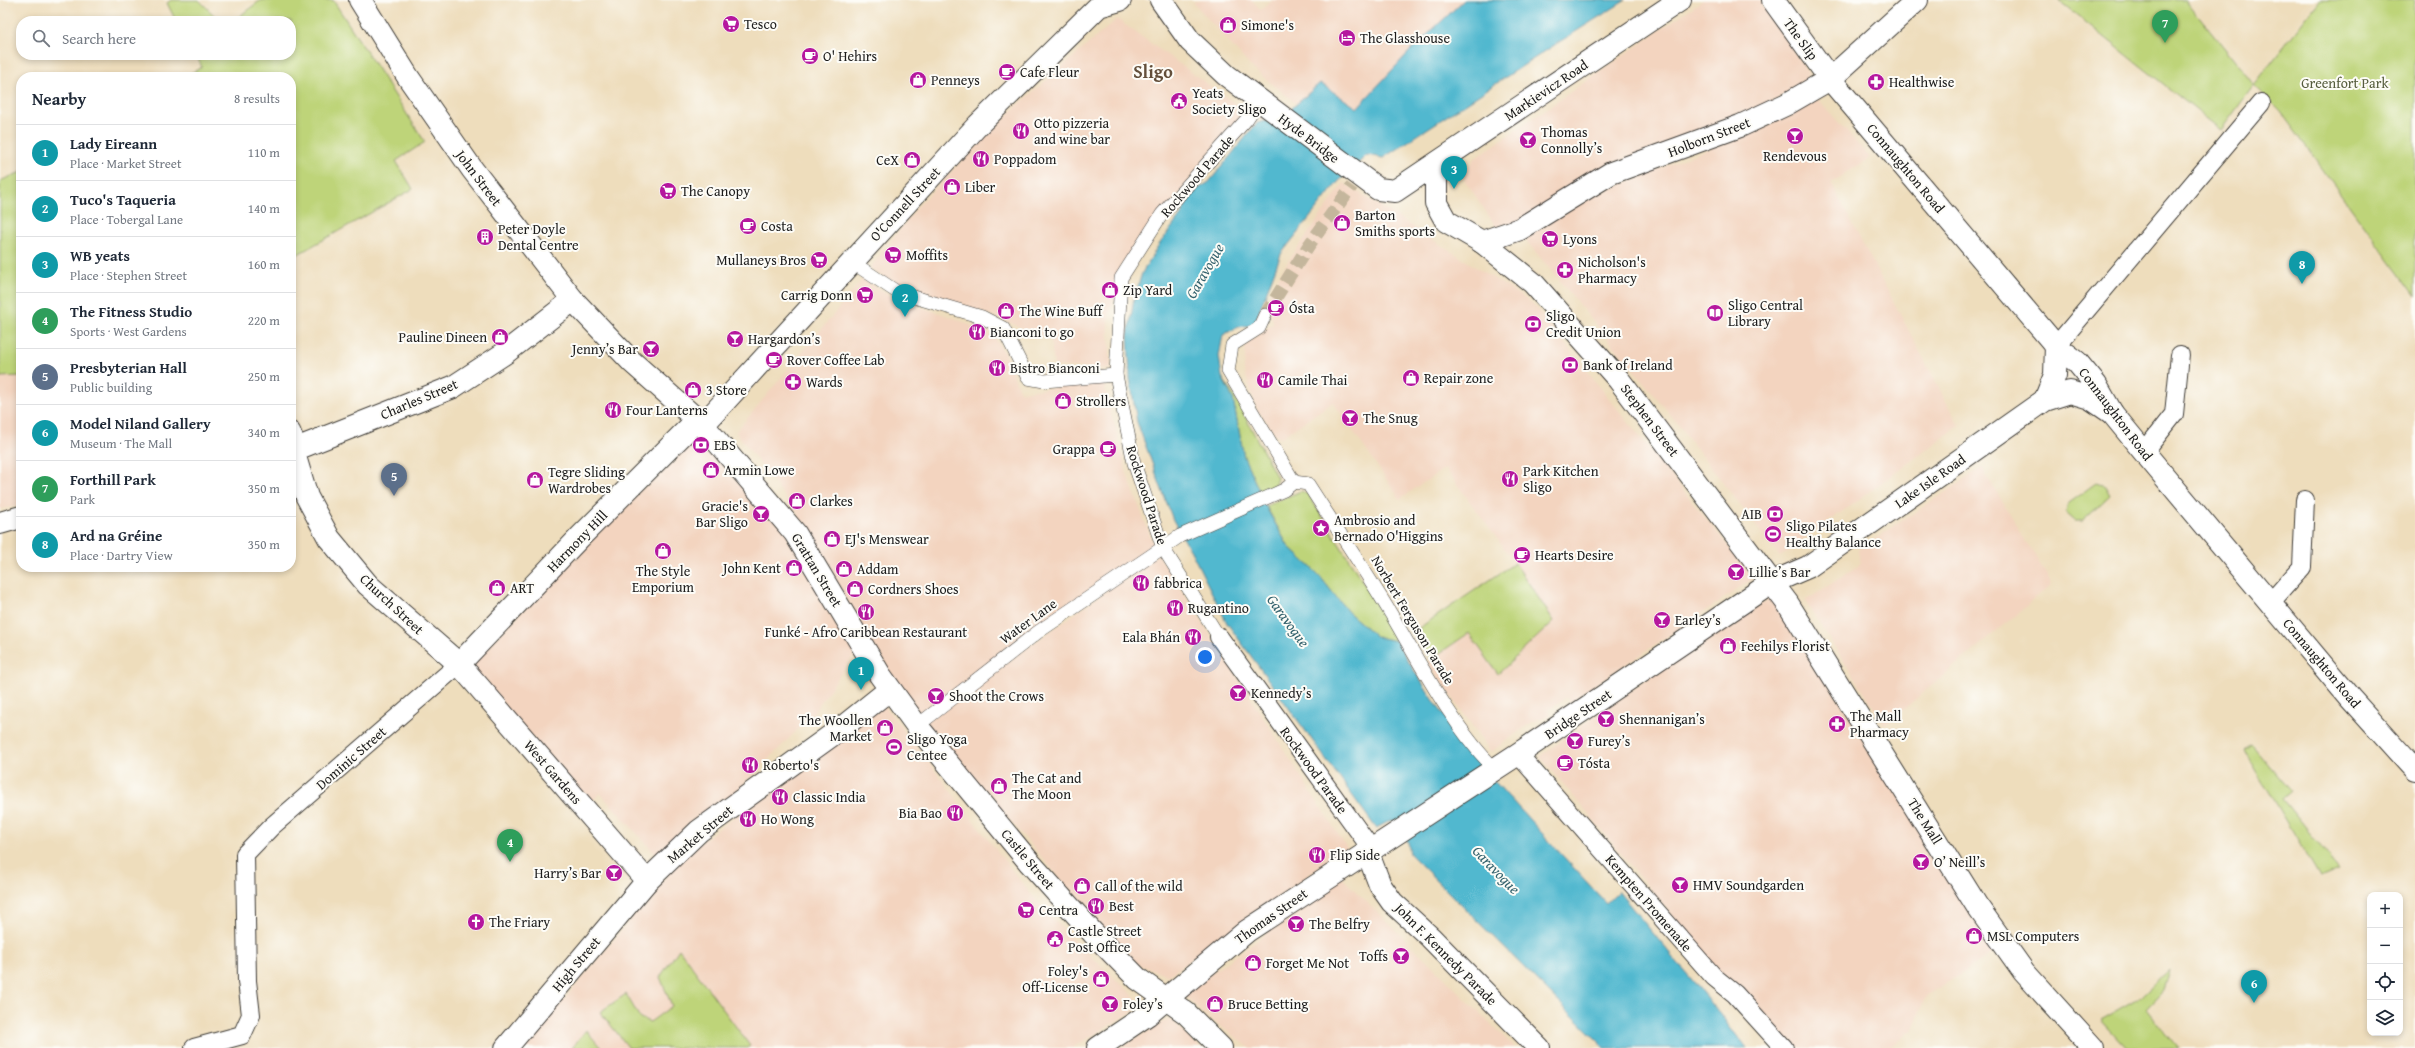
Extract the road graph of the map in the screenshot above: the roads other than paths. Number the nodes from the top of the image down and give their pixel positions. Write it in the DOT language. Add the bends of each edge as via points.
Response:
graph roads {
  1 [pos="360,0"];
  2 [pos="1120,0"];
  3 [pos="1161,0"];
  4 [pos="1680,0"];
  5 [pos="1773,0"];
  6 [pos="1917,0"];
  7 [pos="1830,79"];
  8 [pos="1262,103"];
  9 [pos="2261,103"];
  10 [pos="1436,165"];
  11 [pos="1414,180"];
  12 [pos="1482,242"];
  13 [pos="852,262"];
  14 [pos="573,300"];
  15 [pos="1265,316"];
  16 [pos="2056,346"];
  17 [pos="2180,355"];
  18 [pos="1116,375"];
  19 [pos="2045,400"];
  20 [pos="2112,413"];
  21 [pos="700,422"];
  22 [pos="296,444"];
  23 [pos="2144,452"];
  24 [pos="296,456"];
  25 [pos="1289,486"];
  26 [pos="2305,500"];
  27 [pos="16,518"];
  28 [pos="0,523"];
  29 [pos="1163,548"];
  30 [pos="1771,583"];
  31 [pos="2271,602"];
  32 [pos="1219,637"];
  33 [pos="459,664"];
  34 [pos="889,690"];
  35 [pos="917,726"];
  36 [pos="1518,754"];
  37 [pos="1493,770"];
  38 [pos="2415,770"];
  39 [pos="1375,846"];
  40 [pos="647,881"];
  41 [pos="1165,1000"];
  42 [pos="194,1048"];
  43 [pos="506,1048"];
  44 [pos="1098,1048"];
  45 [pos="1221,1048"];
  46 [pos="1539,1048"];
  47 [pos="1784,1048"];
  48 [pos="2093,1048"];
  1 -- 14 [label="street, John Street" via="408,77 472,169"];
  2 -- 13 [label="street, O'Connell Street" via="1099,6 978,126"];
  3 -- 8 [label="street, Hyde Bridge" via="1192,44"];
  4 -- 10 [label="street, Markievicz Road"];
  5 -- 7 [label="street, The Slip"];
  6 -- 7 [label="street, Holborn Street"];
  7 -- 12 [label="street, Holborn Street" via="1787,104 1740,126 1611,173 1520,229"];
  7 -- 16 [label="street, Connaughton Road"];
  8 -- 11 [label="street, Hyde Bridge" via="1355,178 1378,189 1395,191"];
  8 -- 18 [label="street, Rockwood Parade" via="1162,214 1121,278"];
  9 -- 16 [label="street"];
  10 -- 11 [label="street, Markievicz Road"];
  10 -- 12 [label="street, Stephen Street" via="1436,203 1446,221"];
  12 -- 30 [label="street, Stephen Street" via="1533,283 1619,380"];
  13 -- 18 [label="street" via="897,292 982,317 1002,328 1028,378 1044,381"];
  13 -- 21 [label="street, O'Connell Street"];
  14 -- 21 [label="street, John Street" via="632,362"];
  14 -- 22 [label="street, Charles Street" via="505,353 453,387"];
  15 -- 25 [label="street" via="1259,328 1232,345 1228,371"];
  16 -- 19 [label="street" via="2055,375"];
  16 -- 20 [label="street, Connaughton Road" via="2077,362 2096,385"];
  17 -- 23 [label="street" via="2174,414"];
  18 -- 29 [label="street, Rockwood Parade" via="1134,463"];
  19 -- 20 [label="street, Lake Isle Road" via="2070,392 2090,398"];
  19 -- 30 [label="street, Lake Isle Road" via="1808,567"];
  20 -- 23 [label="street, Connaughton Road"];
  21 -- 33 [label="street, Harmony Hill" via="580,537"];
  21 -- 34 [label="street, Grattan Street" via="796,533"];
  23 -- 31 [label="street, Connaughton Road"];
  24 -- 33 [label="street, Church Street" via="307,497 329,538 368,585"];
  25 -- 29 [label="street, Water Lane" via="1180,536"];
  25 -- 37 [label="street, Norbert Ferguson Parade" via="1308,484 1398,626 1422,669"];
  26 -- 31 [label="street" via="2302,567"];
  27 -- 28 [label="street"];
  29 -- 32 [label="street, Rockwood Parade"];
  29 -- 35 [label="street, Water Lane" via="1038,632"];
  30 -- 36 [label="street, Bridge Street"];
  30 -- 48 [label="street, The Mall" via="1788,604 1977,906 2024,972"];
  31 -- 38 [label="street, Connaughton Road" via="2350,698"];
  32 -- 39 [label="street, Rockwood Parade" via="1365,840"];
  33 -- 40 [label="street, West Gardens"];
  33 -- 42 [label="street, Dominic Street" via="271,827 245,854 247,981 251,1015 242,1035"];
  34 -- 35 [label="street, Grattan Street"];
  34 -- 40 [label="street, Market Street" via="839,730 699,832"];
  35 -- 41 [label="street, Castle Street" via="1030,863 1138,980"];
  36 -- 37 [label="street, Bridge Street"];
  36 -- 47 [label="street, Kempten Promenade" via="1714,977 1734,994"];
  37 -- 39 [label="street, Bridge Street"];
  39 -- 41 [label="street, Thomas Street" via="1246,931"];
  39 -- 46 [label="street, John F. Kennedy Parade" via="1380,885 1392,902"];
  40 -- 43 [label="street, High Street"];
  41 -- 44 [label="street, Thomas Street"];
  41 -- 45 [label="street, Castle Street" via="1186,1013"];
}
